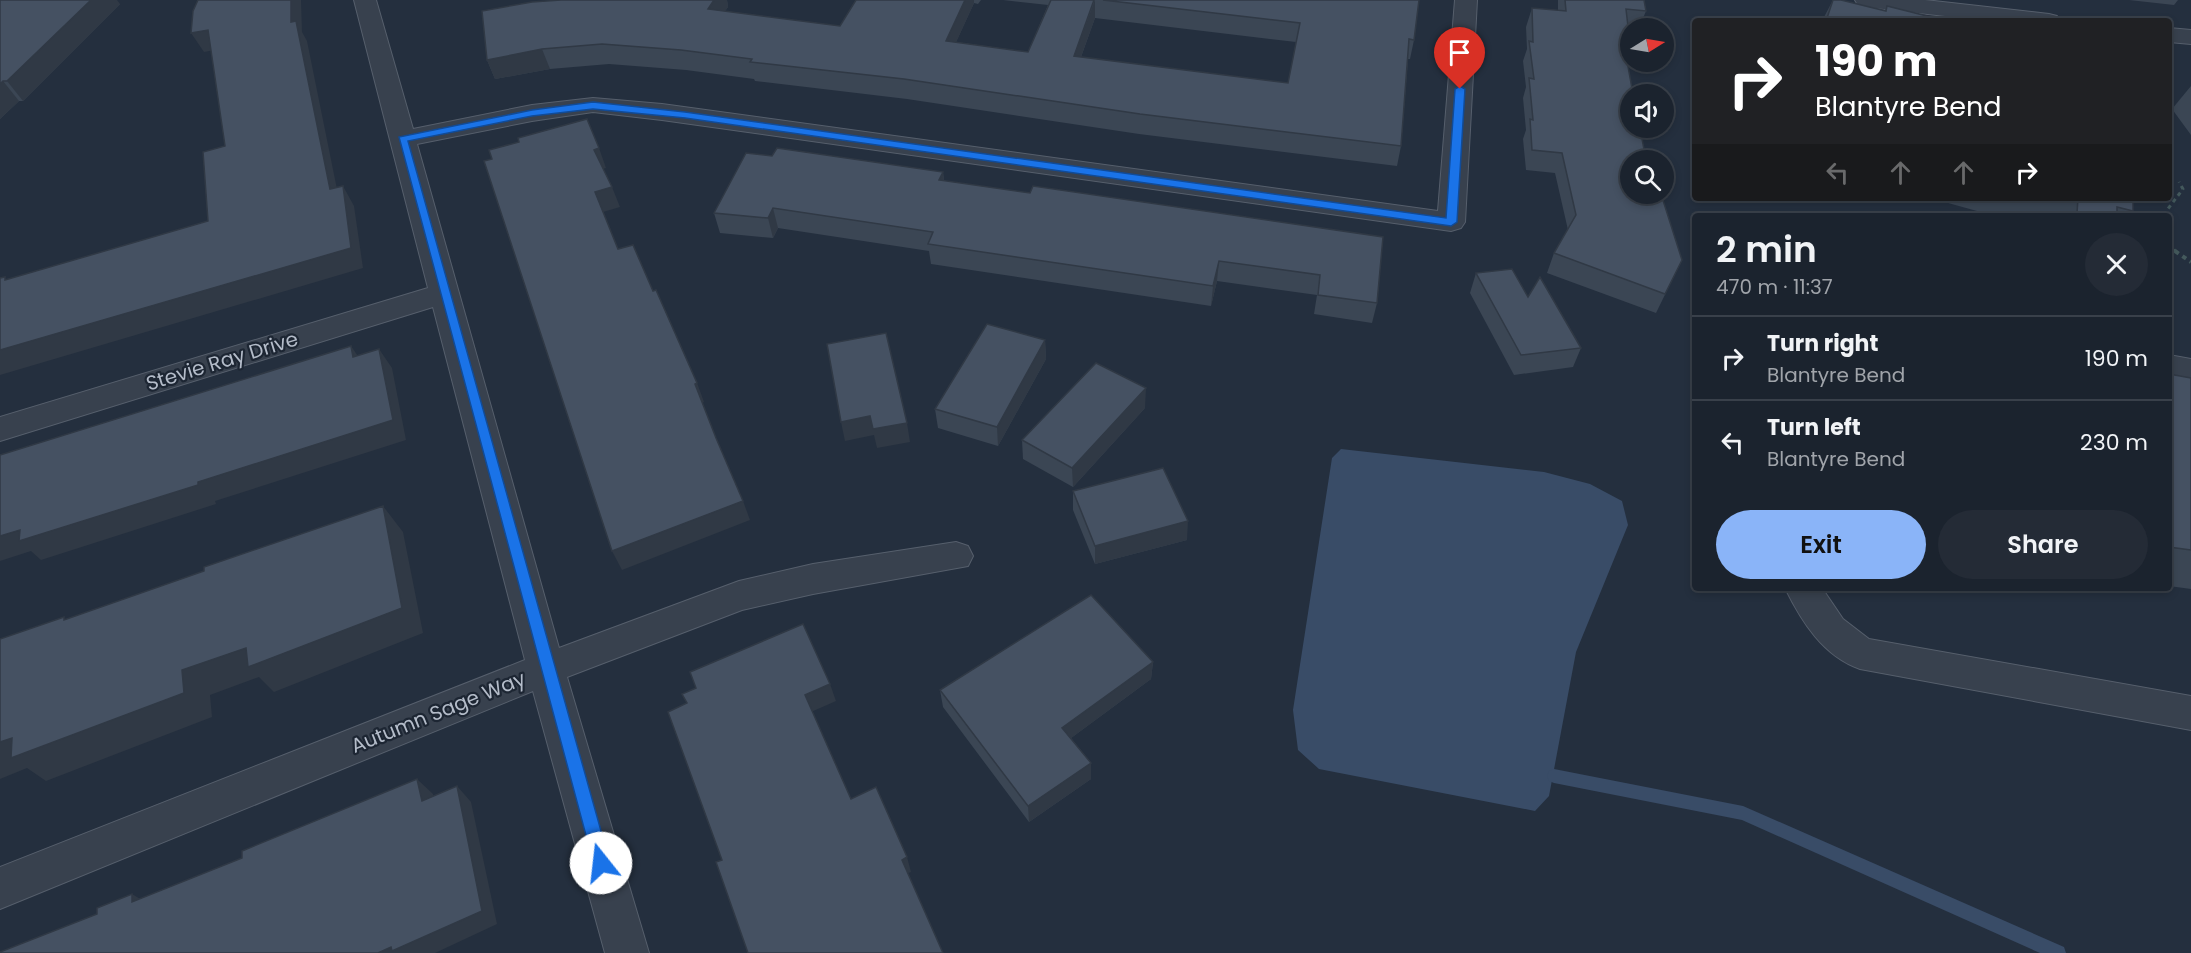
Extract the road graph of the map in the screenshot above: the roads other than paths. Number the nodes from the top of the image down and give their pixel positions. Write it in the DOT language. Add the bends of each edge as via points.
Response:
graph roads {
  1 [pos="365,0"];
  2 [pos="1466,0"];
  3 [pos="1866,0"];
  4 [pos="2023,18"];
  5 [pos="2172,35"];
  6 [pos="2191,37"];
  7 [pos="402,139"];
  8 [pos="444,293"];
  9 [pos="2172,367"];
  10 [pos="2191,370"];
  11 [pos="0,429"];
  12 [pos="956,556"];
  13 [pos="1805,591"];
  14 [pos="546,669"];
  15 [pos="2191,713"];
  16 [pos="0,888"];
  17 [pos="627,953"];
  1 -- 7 [label="street"];
  2 -- 7 [label="street" via="1451,222 593,105"];
  3 -- 4 [label="street"];
  5 -- 6 [label="street"];
  7 -- 8 [label="street"];
  8 -- 11 [label="street, Stevie Ray Drive"];
  8 -- 14 [label="street"];
  9 -- 10 [label="street"];
  12 -- 14 [label="street, Autumn Sage Way" via="813,579 739,596"];
  13 -- 15 [label="street" via="1830,630 1860,653"];
  14 -- 16 [label="street, Autumn Sage Way"];
  14 -- 17 [label="street"];
}
